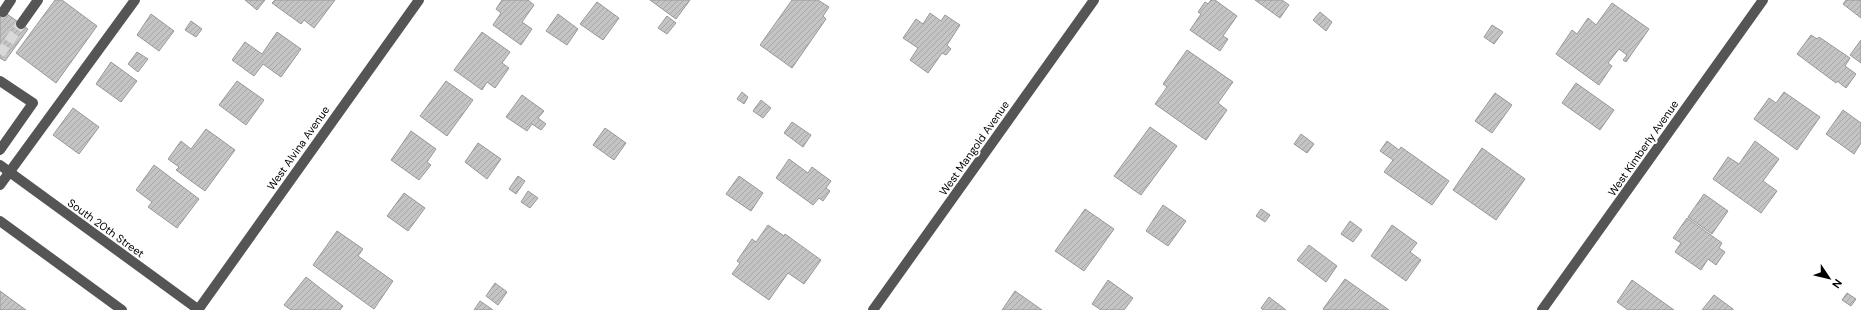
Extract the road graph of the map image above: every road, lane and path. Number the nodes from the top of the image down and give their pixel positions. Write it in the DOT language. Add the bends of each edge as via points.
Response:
graph roads {
  1 [pos="12,0"];
  2 [pos="38,0"];
  3 [pos="135,0"];
  4 [pos="419,0"];
  5 [pos="1094,0"];
  6 [pos="1763,0"];
  7 [pos="3,12"];
  8 [pos="21,24"];
  9 [pos="0,81"];
  10 [pos="0,150"];
  11 [pos="0,165"];
  12 [pos="10,172"];
  13 [pos="0,185"];
  14 [pos="0,221"];
  15 [pos="122,310"];
  16 [pos="198,310"];
  17 [pos="873,310"];
  18 [pos="1542,310"];
  1 -- 7 [label="street"];
  2 -- 8 [label="street"];
  3 -- 12 [label="street"];
  4 -- 16 [label="street, West Alvina Avenue"];
  5 -- 17 [label="street, West Mangold Avenue"];
  6 -- 18 [label="street, West Kimberly Avenue"];
  9 -- 10 [label="street" via="33,103"];
  11 -- 12 [label="street, South 20th Street"];
  12 -- 13 [label="street"];
  12 -- 16 [label="street, South 20th Street"];
  14 -- 15 [label="street"];
}
